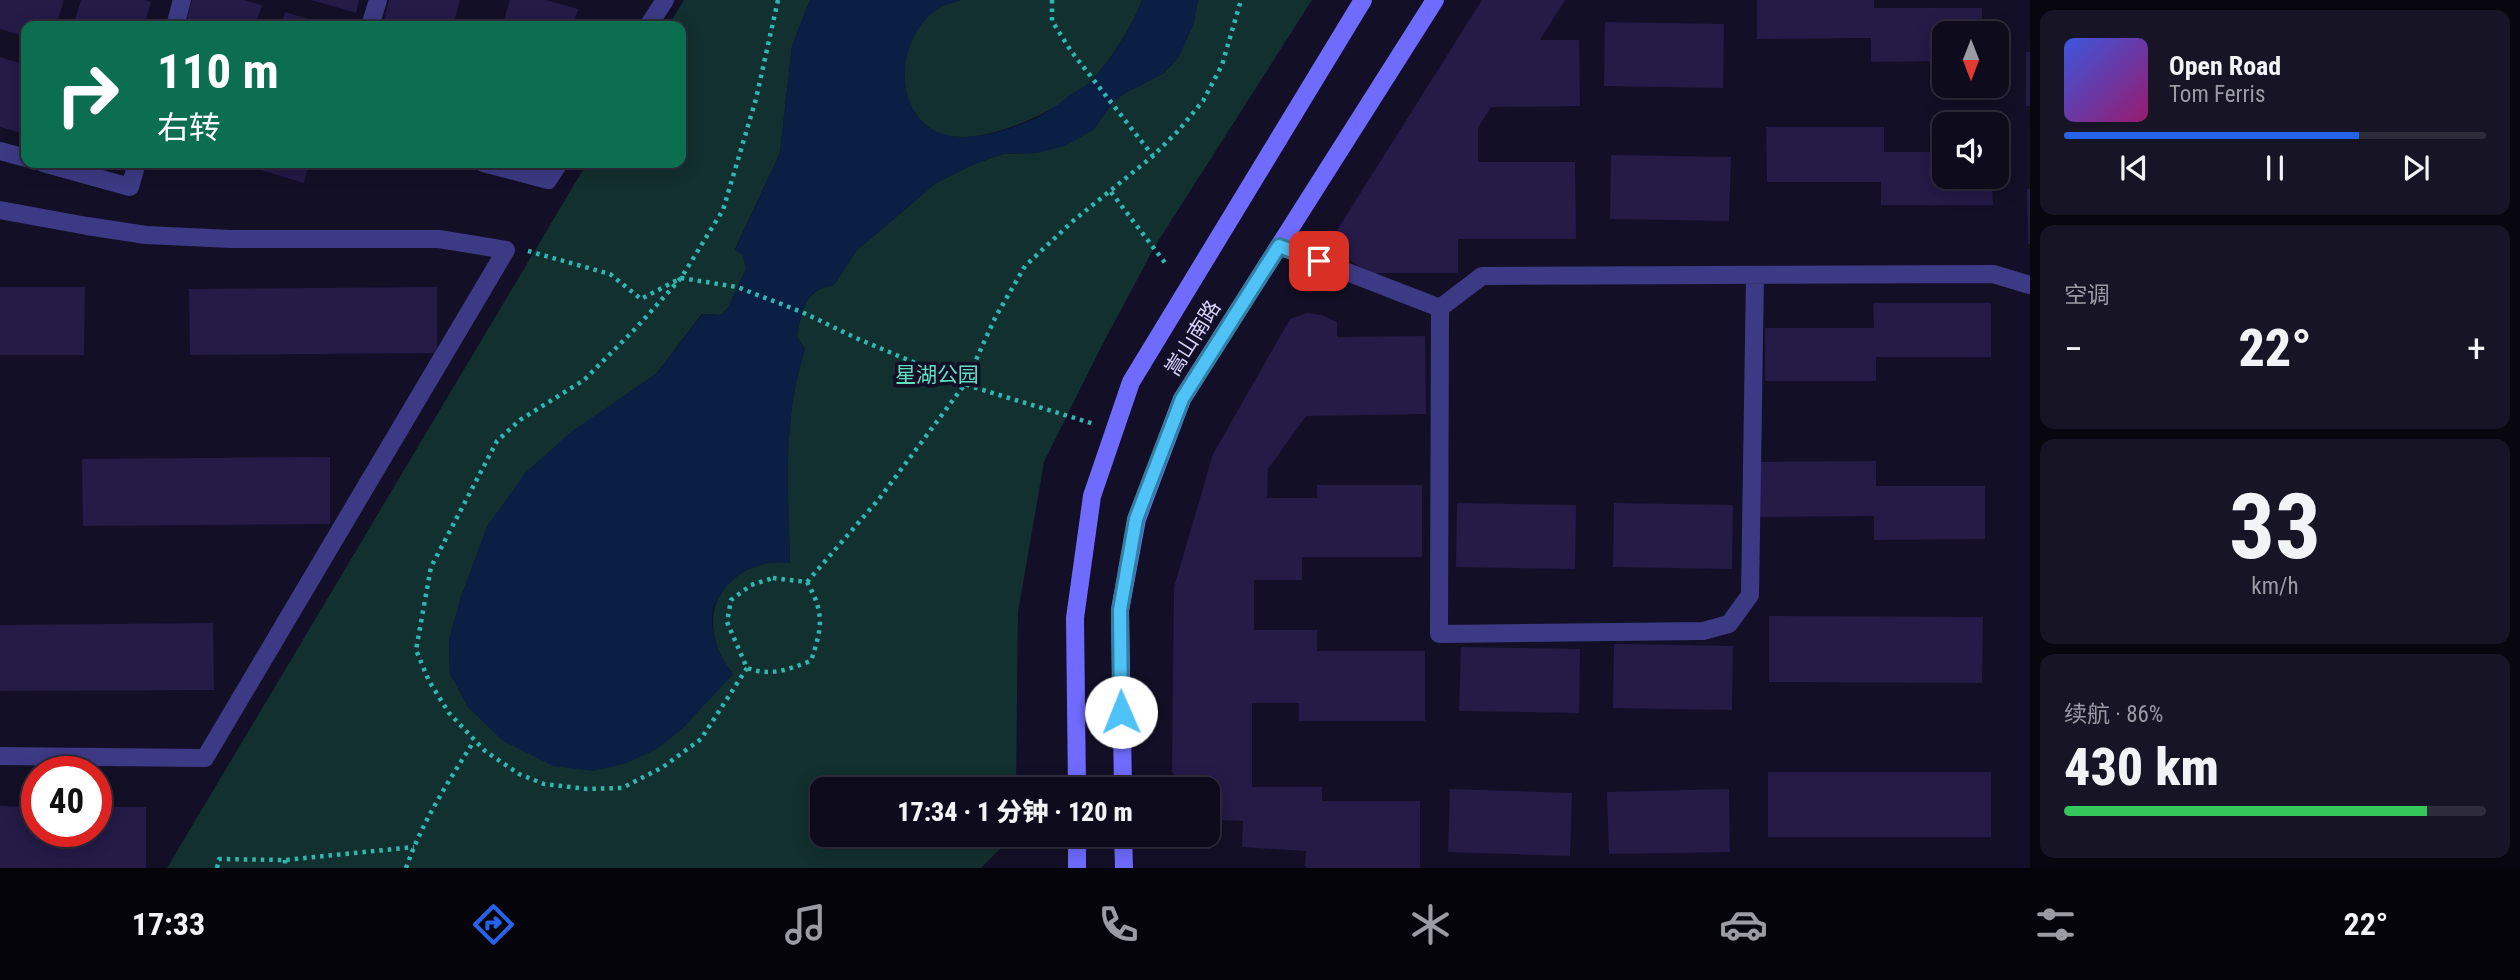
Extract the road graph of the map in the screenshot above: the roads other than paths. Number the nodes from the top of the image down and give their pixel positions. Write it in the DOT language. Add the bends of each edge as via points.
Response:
graph roads {
  1 [pos="183,0"];
  2 [pos="378,0"];
  3 [pos="666,0"];
  4 [pos="1363,0"];
  5 [pos="1434,0"];
  6 [pos="177,21"];
  7 [pos="372,21"];
  8 [pos="651,21"];
  9 [pos="0,150"];
  10 [pos="21,156"];
  11 [pos="61,168"];
  12 [pos="136,168"];
  13 [pos="502,168"];
  14 [pos="556,168"];
  15 [pos="0,210"];
  16 [pos="1279,246"];
  17 [pos="1755,275"];
  18 [pos="2030,285"];
  19 [pos="1440,308"];
  20 [pos="0,756"];
  21 [pos="1077,777"];
  22 [pos="1123,777"];
  23 [pos="1077,847"];
  24 [pos="1123,847"];
  25 [pos="1077,868"];
  26 [pos="1124,868"];
  1 -- 6 [label="street"];
  2 -- 7 [label="street"];
  3 -- 8 [label="street"];
  4 -- 21 [label="street, 嵩山南路" via="1130,382 1092,496 1075,618"];
  5 -- 16 [label="street, 嵩山南路"];
  9 -- 10 [label="street"];
  11 -- 12 [label="street" via="130,187"];
  13 -- 14 [label="street" via="548,180"];
  15 -- 20 [label="street" via="146,235 439,239 506,250 205,758"];
  16 -- 19 [label="street"];
  16 -- 22 [label="street, 嵩山南路" via="1182,399 1136,519 1120,610"];
  17 -- 18 [label="street" via="1993,274"];
  17 -- 19 [label="street" via="1482,276"];
  17 -- 19 [label="street" via="1750,594 1729,624 1703,631 1439,634"];
  23 -- 25 [label="street"];
  24 -- 26 [label="street"];
}
